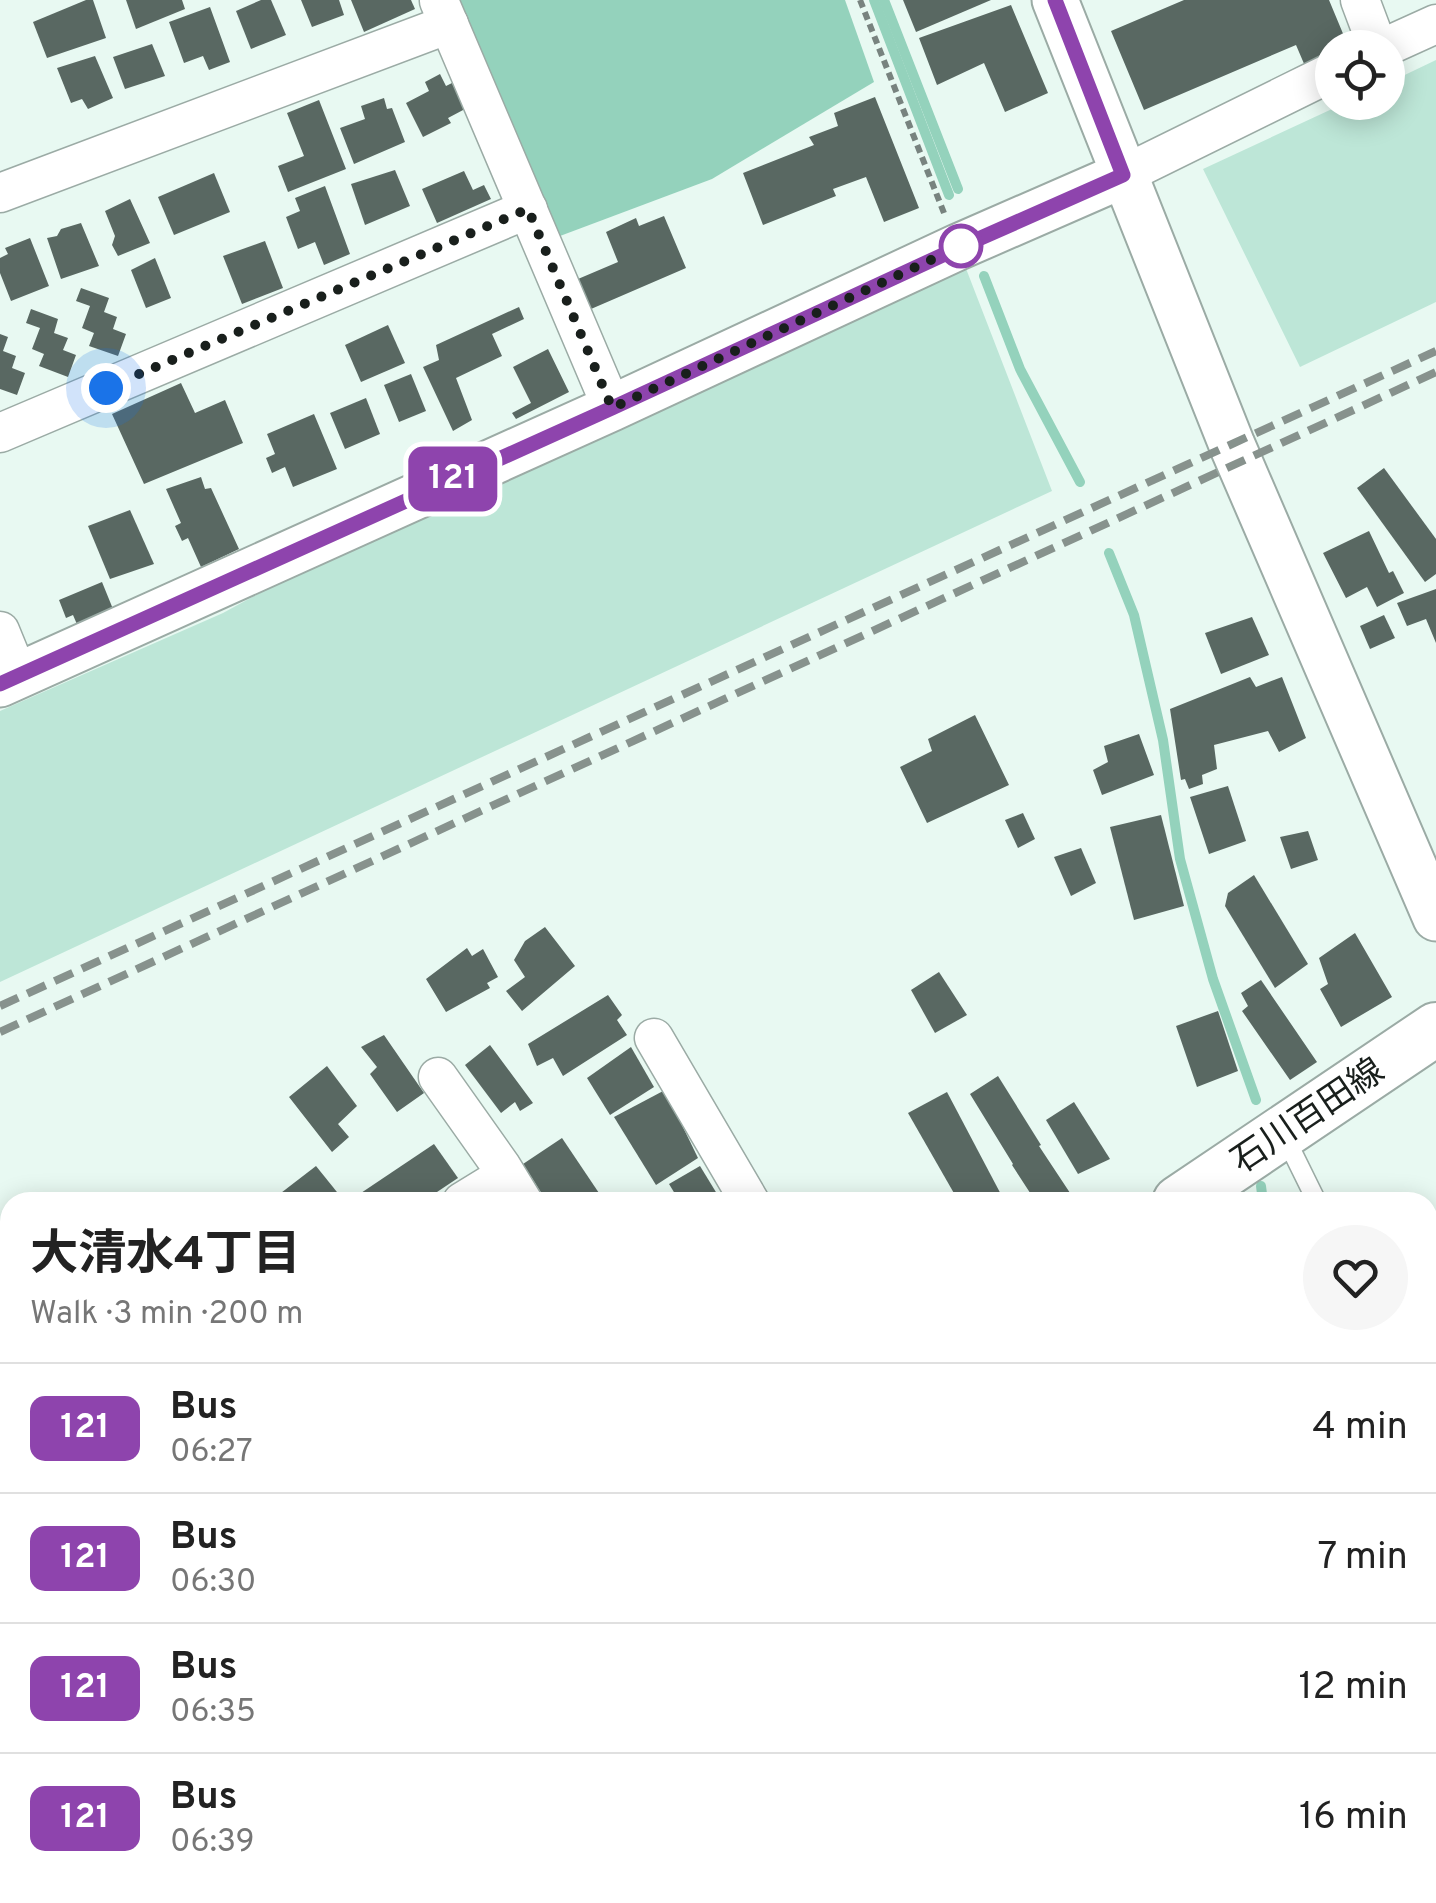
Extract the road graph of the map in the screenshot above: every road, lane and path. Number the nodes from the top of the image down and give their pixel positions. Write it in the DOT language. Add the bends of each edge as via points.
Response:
graph roads {
  1 [pos="860,0"];
  2 [pos="1054,0"];
  3 [pos="1360,0"];
  4 [pos="444,12"];
  5 [pos="1436,24"];
  6 [pos="1372,30"];
  7 [pos="1405,37"];
  8 [pos="1315,80"];
  9 [pos="1123,175"];
  10 [pos="0,193"];
  11 [pos="528,209"];
  12 [pos="958,248"];
  13 [pos="612,408"];
  14 [pos="0,433"];
  15 [pos="0,631"];
  16 [pos="9,680"];
  17 [pos="1436,918"];
  18 [pos="1436,1028"];
  19 [pos="654,1038"];
  20 [pos="438,1078"];
  21 [pos="1282,1132"];
  22 [pos="515,1188"];
  23 [pos="746,1192"];
  24 [pos="1194,1192"];
  25 [pos="1312,1192"];
  1 -- 12 [label="path"];
  2 -- 9 [label="street"];
  3 -- 6 [label="street"];
  4 -- 10 [label="street"];
  4 -- 11 [label="street"];
  5 -- 7 [label="street"];
  8 -- 9 [label="street"];
  9 -- 12 [label="street"];
  9 -- 17 [label="street"];
  11 -- 13 [label="street"];
  11 -- 14 [label="street"];
  12 -- 13 [label="street"];
  13 -- 16 [label="street"];
  15 -- 16 [label="street"];
  18 -- 21 [label="main road, 石川百田線"];
  19 -- 23 [label="street" via="699,1085"];
  20 -- 22 [label="street"];
  21 -- 24 [label="main road, 石川百田線"];
  21 -- 25 [label="lane"];
}
